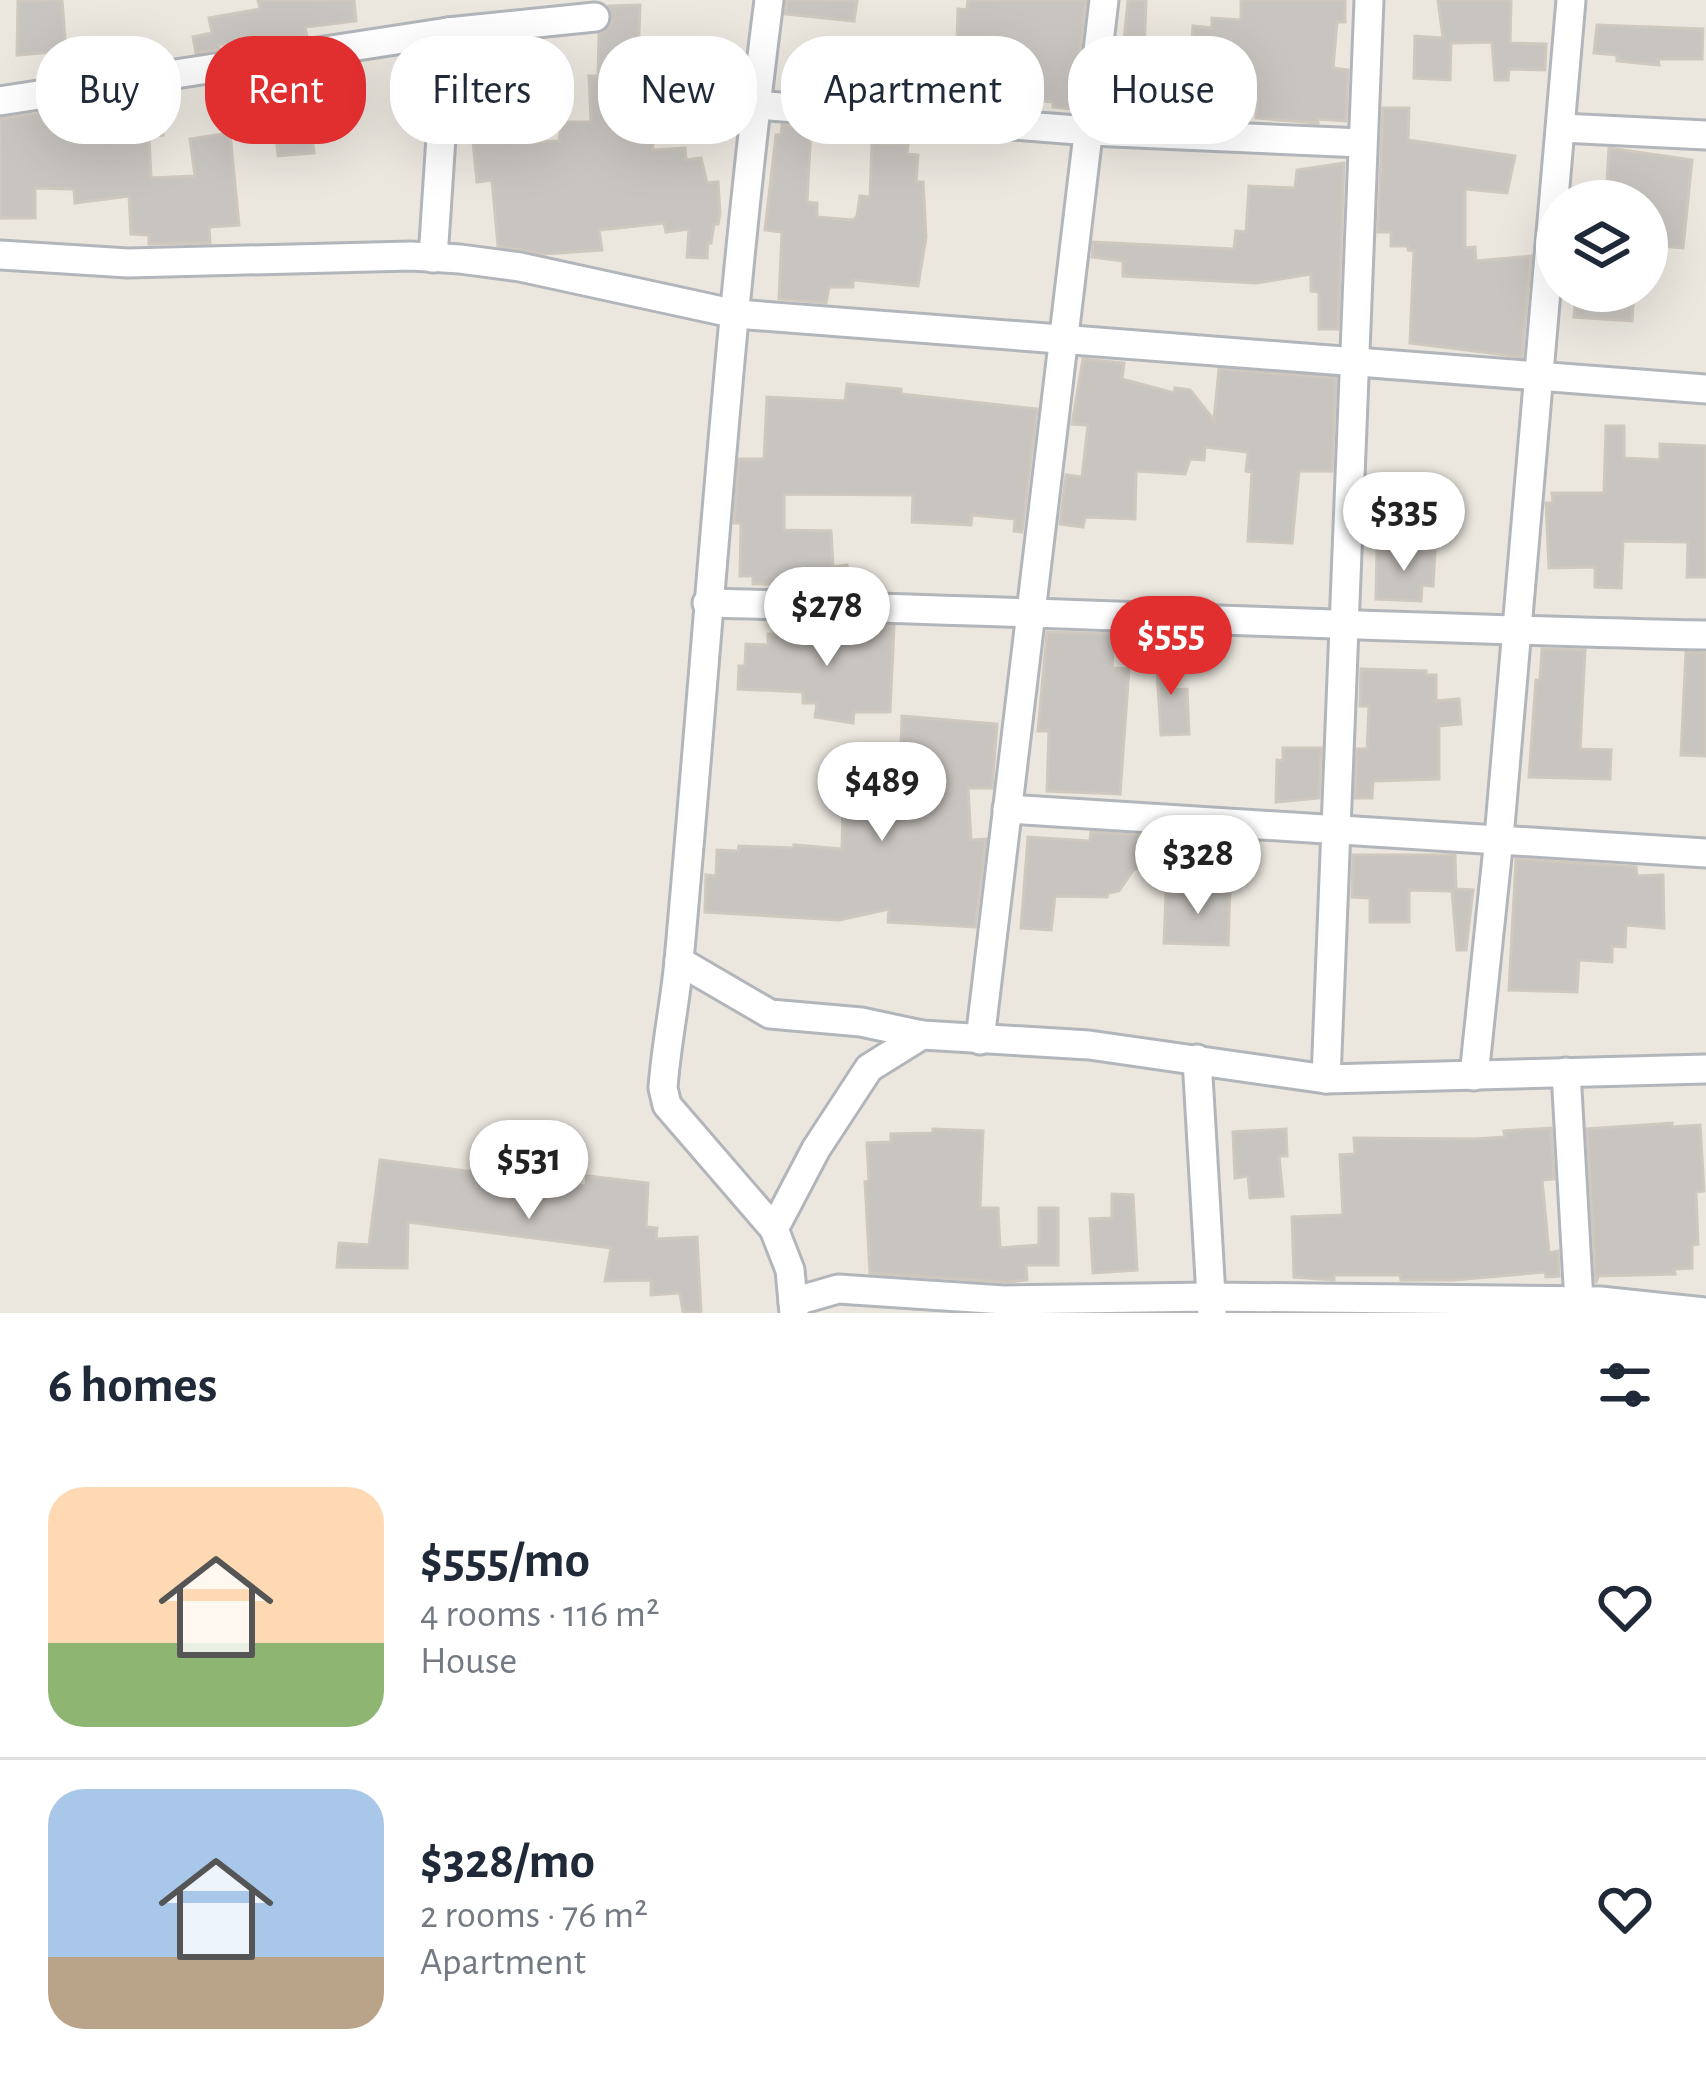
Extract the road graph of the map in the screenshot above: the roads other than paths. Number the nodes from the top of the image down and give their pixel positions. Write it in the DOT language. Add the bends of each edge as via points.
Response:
graph roads {
  1 [pos="769,0"];
  2 [pos="1104,0"];
  3 [pos="1369,0"];
  4 [pos="1570,0"];
  5 [pos="595,16"];
  6 [pos="448,32"];
  7 [pos="1100,36"];
  8 [pos="757,90"];
  9 [pos="0,101"];
  10 [pos="757,105"];
  11 [pos="1562,128"];
  12 [pos="1068,129"];
  13 [pos="1706,135"];
  14 [pos="1257,138"];
  15 [pos="1362,143"];
  16 [pos="751,144"];
  17 [pos="1088,144"];
  18 [pos="0,255"];
  19 [pos="433,258"];
  20 [pos="736,314"];
  21 [pos="1066,339"];
  22 [pos="1353,360"];
  23 [pos="1538,375"];
  24 [pos="1706,389"];
  25 [pos="707,604"];
  26 [pos="1031,610"];
  27 [pos="1342,626"];
  28 [pos="1516,631"];
  29 [pos="1706,635"];
  30 [pos="1007,808"];
  31 [pos="1333,827"];
  32 [pos="1499,838"];
  33 [pos="1706,853"];
  34 [pos="679,961"];
  35 [pos="922,1035"];
  36 [pos="980,1040"];
  37 [pos="1198,1060"];
  38 [pos="1706,1069"];
  39 [pos="1566,1072"];
  40 [pos="1474,1076"];
  41 [pos="1326,1079"];
  42 [pos="774,1229"];
  43 [pos="1579,1302"];
  44 [pos="1211,1305"];
  45 [pos="1005,1307"];
  46 [pos="793,1308"];
  47 [pos="1706,1312"];
  1 -- 8 [label="street"];
  2 -- 7 [label="street"];
  3 -- 15 [label="street"];
  4 -- 11 [label="street"];
  5 -- 6 [label="street"];
  6 -- 9 [label="street"];
  6 -- 19 [label="street"];
  10 -- 12 [label="street"];
  11 -- 13 [label="street"];
  11 -- 23 [label="street"];
  14 -- 15 [label="street"];
  15 -- 22 [label="street"];
  16 -- 20 [label="street"];
  17 -- 21 [label="street"];
  18 -- 19 [label="street" via="128,262"];
  19 -- 20 [label="street" via="520,267"];
  20 -- 21 [label="street"];
  20 -- 25 [label="street"];
  21 -- 22 [label="street"];
  21 -- 26 [label="street"];
  22 -- 23 [label="street"];
  22 -- 27 [label="street"];
  23 -- 24 [label="street"];
  23 -- 28 [label="street"];
  25 -- 26 [label="street"];
  25 -- 34 [label="street"];
  26 -- 27 [label="street"];
  26 -- 30 [label="street"];
  27 -- 28 [label="street"];
  27 -- 31 [label="street"];
  28 -- 29 [label="street"];
  28 -- 32 [label="street"];
  30 -- 31 [label="street"];
  30 -- 36 [label="street"];
  31 -- 32 [label="street"];
  31 -- 41 [label="street"];
  32 -- 33 [label="street"];
  32 -- 40 [label="street"];
  34 -- 35 [label="street" via="770,1014"];
  34 -- 42 [label="street" via="667,1105"];
  35 -- 36 [label="street"];
  35 -- 42 [label="street" via="869,1068"];
  36 -- 37 [label="street"];
  37 -- 41 [label="street"];
  37 -- 44 [label="street"];
  38 -- 39 [label="street"];
  39 -- 40 [label="street"];
  39 -- 43 [label="street"];
  40 -- 41 [label="street"];
  42 -- 46 [label="street"];
  43 -- 44 [label="street"];
  43 -- 47 [label="street"];
  44 -- 45 [label="street"];
  45 -- 46 [label="street" via="838,1289"];
}
